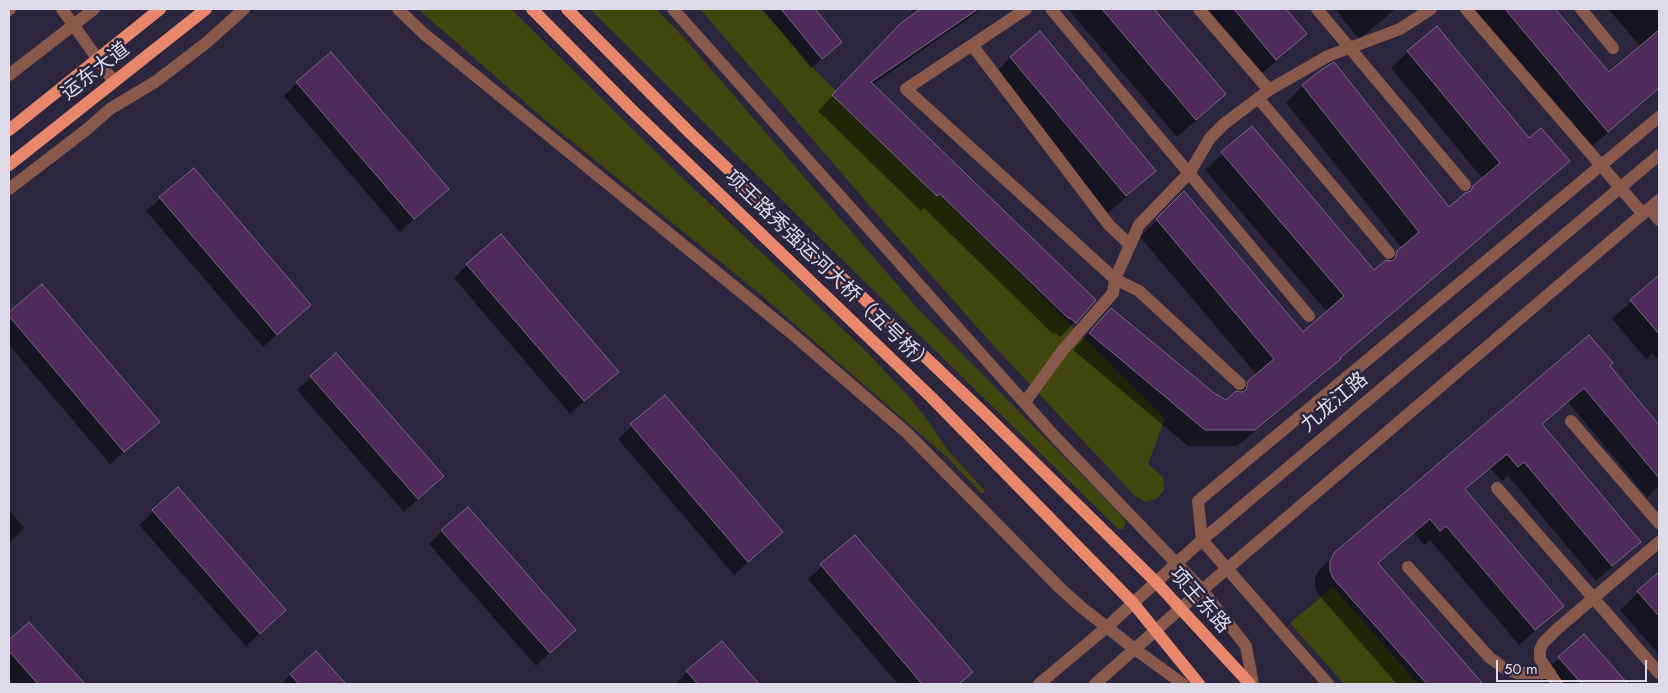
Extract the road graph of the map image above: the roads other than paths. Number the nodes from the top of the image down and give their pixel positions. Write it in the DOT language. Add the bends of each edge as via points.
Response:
graph roads {
  1 [pos="62,9"];
  2 [pos="94,9"];
  3 [pos="160,9"];
  4 [pos="206,9"];
  5 [pos="244,9"];
  6 [pos="398,9"];
  7 [pos="532,9"];
  8 [pos="567,9"];
  9 [pos="673,9"];
  10 [pos="1026,9"];
  11 [pos="1051,9"];
  12 [pos="1199,9"];
  13 [pos="1317,9"];
  14 [pos="1431,9"];
  15 [pos="1466,9"];
  16 [pos="1581,9"];
  17 [pos="73,25"];
  18 [pos="972,45"];
  19 [pos="1350,47"];
  20 [pos="1613,48"];
  21 [pos="97,59"];
  22 [pos="9,75"];
  23 [pos="114,82"];
  24 [pos="1269,90"];
  25 [pos="1258,98"];
  26 [pos="1659,116"];
  27 [pos="9,130"];
  28 [pos="1659,155"];
  29 [pos="9,165"];
  30 [pos="1602,166"];
  31 [pos="1190,172"];
  32 [pos="1465,185"];
  33 [pos="1620,188"];
  34 [pos="9,189"];
  35 [pos="1651,208"];
  36 [pos="1659,220"];
  37 [pos="1129,244"];
  38 [pos="1389,253"];
  39 [pos="1115,279"];
  40 [pos="1309,316"];
  41 [pos="1240,384"];
  42 [pos="1025,402"];
  43 [pos="1571,421"];
  44 [pos="1497,488"];
  45 [pos="1659,523"];
  46 [pos="1202,540"];
  47 [pos="1659,542"];
  48 [pos="1118,545"];
  49 [pos="1177,562"];
  50 [pos="1408,567"];
  51 [pos="1227,569"];
  52 [pos="1156,582"];
  53 [pos="1202,590"];
  54 [pos="1592,598"];
  55 [pos="1133,603"];
  56 [pos="1181,608"];
  57 [pos="1107,627"];
  58 [pos="1156,630"];
  59 [pos="1136,650"];
  60 [pos="1550,673"];
  61 [pos="1659,673"];
  62 [pos="1039,684"];
  63 [pos="1095,684"];
  64 [pos="1184,684"];
  65 [pos="1199,684"];
  66 [pos="1252,684"];
  67 [pos="1328,684"];
  68 [pos="1558,684"];
  1 -- 17 [label="street"];
  2 -- 17 [label="street"];
  3 -- 21 [label="main road, 运东大道"];
  4 -- 23 [label="main road, 运东大道"];
  5 -- 34 [label="street" via="206,43 110,109"];
  6 -- 57 [label="street" via="907,433 1060,588"];
  7 -- 55 [label="main road, 项王路秀强运河大桥（五号桥）" via="631,109 931,397"];
  8 -- 48 [label="main road, 项王路秀强运河大桥（五号桥）" via="690,133"];
  9 -- 42 [label="street"];
  10 -- 18 [label="street"];
  11 -- 31 [label="street"];
  12 -- 24 [label="street"];
  13 -- 19 [label="street"];
  14 -- 19 [label="street" via="1400,29"];
  15 -- 30 [label="street"];
  16 -- 20 [label="street"];
  17 -- 21 [label="street"];
  17 -- 22 [label="street"];
  18 -- 37 [label="street" via="1109,225"];
  18 -- 39 [label="street" via="906,89"];
  19 -- 24 [label="street"];
  19 -- 32 [label="street"];
  21 -- 23 [label="street"];
  21 -- 27 [label="main road, 运东大道"];
  23 -- 29 [label="main road, 运东大道"];
  24 -- 25 [label="street"];
  25 -- 31 [label="street" via="1210,138"];
  25 -- 38 [label="street"];
  26 -- 30 [label="street"];
  28 -- 33 [label="street, 九龙江路"];
  30 -- 33 [label="street"];
  30 -- 46 [label="street" via="1198,501"];
  31 -- 37 [label="street" via="1139,225"];
  31 -- 40 [label="street"];
  33 -- 35 [label="street"];
  33 -- 46 [label="street, 九龙江路"];
  35 -- 36 [label="street"];
  35 -- 51 [label="street"];
  37 -- 39 [label="street"];
  39 -- 41 [label="street" via="1139,291"];
  39 -- 42 [label="street" via="1113,292 1063,350"];
  42 -- 49 [label="street"];
  43 -- 45 [label="street"];
  44 -- 54 [label="street"];
  46 -- 49 [label="street, 九龙江路"];
  46 -- 51 [label="street"];
  47 -- 54 [label="street"];
  48 -- 52 [label="main road, 项王东路"];
  49 -- 52 [label="street, 九龙江路"];
  49 -- 53 [label="street"];
  50 -- 60 [label="street" via="1489,656 1504,668 1517,673"];
  51 -- 53 [label="street"];
  51 -- 67 [label="street"];
  52 -- 55 [label="street, 九龙江路"];
  52 -- 56 [label="main road, 项王东路"];
  53 -- 56 [label="street"];
  53 -- 66 [label="street" via="1246,646"];
  54 -- 60 [label="street" via="1543,643 1540,659"];
  54 -- 61 [label="street"];
  55 -- 57 [label="street, 九龙江路"];
  55 -- 58 [label="main road"];
  56 -- 58 [label="street"];
  56 -- 66 [label="main road, 项王东路"];
  57 -- 59 [label="street"];
  57 -- 62 [label="street, 九龙江路"];
  58 -- 59 [label="street"];
  58 -- 65 [label="main road"];
  59 -- 63 [label="street"];
  59 -- 64 [label="street"];
  60 -- 68 [label="street"];
}
